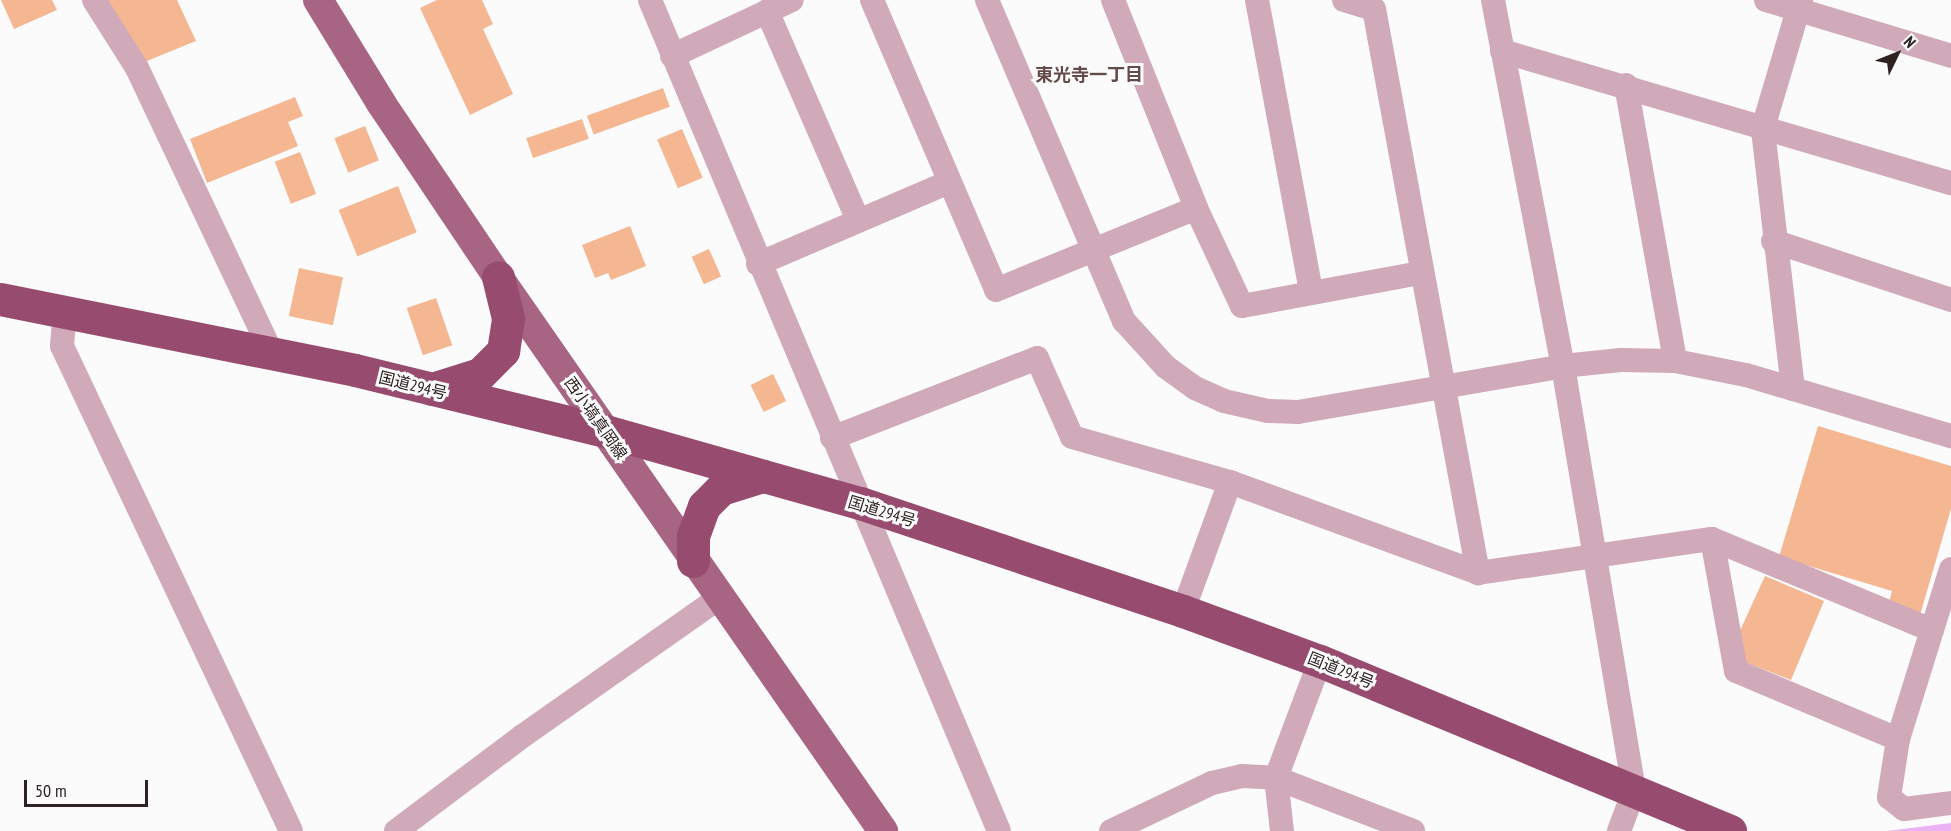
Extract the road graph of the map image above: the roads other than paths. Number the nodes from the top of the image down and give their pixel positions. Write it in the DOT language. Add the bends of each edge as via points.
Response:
graph roads {
  1 [pos="94,0"];
  2 [pos="318,0"];
  3 [pos="650,0"];
  4 [pos="792,0"];
  5 [pos="872,0"];
  6 [pos="987,0"];
  7 [pos="1113,0"];
  8 [pos="1257,0"];
  9 [pos="1344,0"];
  10 [pos="1493,0"];
  11 [pos="1766,0"];
  12 [pos="1800,5"];
  13 [pos="767,11"];
  14 [pos="1502,51"];
  15 [pos="672,56"];
  16 [pos="1951,56"];
  17 [pos="1626,85"];
  18 [pos="1763,128"];
  19 [pos="949,182"];
  20 [pos="1951,183"];
  21 [pos="1196,208"];
  22 [pos="858,220"];
  23 [pos="1773,241"];
  24 [pos="1092,249"];
  25 [pos="758,264"];
  26 [pos="1420,273"];
  27 [pos="498,277"];
  28 [pos="1311,291"];
  29 [pos="0,299"];
  30 [pos="1951,300"];
  31 [pos="65,311"];
  32 [pos="270,350"];
  33 [pos="1675,361"];
  34 [pos="1563,366"];
  35 [pos="1443,388"];
  36 [pos="1793,389"];
  37 [pos="431,390"];
  38 [pos="605,431"];
  39 [pos="1951,436"];
  40 [pos="832,438"];
  41 [pos="762,476"];
  42 [pos="1230,482"];
  43 [pos="860,503"];
  44 [pos="1712,539"];
  45 [pos="1595,556"];
  46 [pos="693,561"];
  47 [pos="1951,569"];
  48 [pos="1478,573"];
  49 [pos="719,598"];
  50 [pos="1183,611"];
  51 [pos="1932,630"];
  52 [pos="1320,661"];
  53 [pos="1898,738"];
  54 [pos="1276,778"];
  55 [pos="1634,790"];
  56 [pos="1951,803"];
  57 [pos="1373,823"];
  58 [pos="291,831"];
  59 [pos="396,831"];
  60 [pos="884,831"];
  61 [pos="999,831"];
  62 [pos="1111,831"];
  63 [pos="1282,831"];
  64 [pos="1413,831"];
  65 [pos="1619,831"];
  66 [pos="1730,831"];
  1 -- 32 [label="street" via="137,68"];
  2 -- 27 [label="main road, 西小塙真岡線" via="381,103"];
  3 -- 15 [label="street"];
  4 -- 13 [label="street"];
  5 -- 19 [label="street"];
  6 -- 24 [label="street"];
  7 -- 21 [label="street"];
  8 -- 28 [label="street"];
  9 -- 26 [label="street" via="1374,9"];
  10 -- 14 [label="street"];
  11 -- 12 [label="street"];
  12 -- 16 [label="street"];
  12 -- 18 [label="street"];
  13 -- 15 [label="street"];
  13 -- 22 [label="street"];
  14 -- 17 [label="street"];
  14 -- 34 [label="street"];
  15 -- 25 [label="street"];
  17 -- 18 [label="street"];
  17 -- 33 [label="street"];
  18 -- 20 [label="street"];
  18 -- 23 [label="street"];
  19 -- 22 [label="street"];
  19 -- 24 [label="street" via="996,290"];
  21 -- 24 [label="street"];
  21 -- 28 [label="street" via="1242,306"];
  22 -- 25 [label="street"];
  23 -- 30 [label="street"];
  23 -- 36 [label="street"];
  24 -- 35 [label="street" via="1124,321 1144,345 1195,388 1224,401 1268,411 1298,412"];
  25 -- 40 [label="street"];
  26 -- 28 [label="street"];
  26 -- 35 [label="street"];
  27 -- 37 [label="highway" via="508,318 502,351 480,374"];
  27 -- 38 [label="main road, 西小塙真岡線"];
  29 -- 31 [label="highway, 国道294号"];
  31 -- 32 [label="highway, 国道294号"];
  31 -- 58 [label="street" via="62,346"];
  32 -- 37 [label="highway, 国道294号"];
  33 -- 34 [label="street" via="1621,360"];
  33 -- 36 [label="street" via="1716,367"];
  34 -- 35 [label="street"];
  34 -- 45 [label="street"];
  35 -- 48 [label="street"];
  36 -- 39 [label="street"];
  37 -- 38 [label="highway, 国道294号"];
  38 -- 41 [label="highway, 国道294号"];
  38 -- 46 [label="main road, 西小塙真岡線"];
  40 -- 42 [label="street" via="1037,358 1072,437"];
  40 -- 43 [label="street"];
  41 -- 43 [label="highway, 国道294号"];
  41 -- 46 [label="highway" via="721,489 704,506 693,536"];
  42 -- 48 [label="street"];
  42 -- 50 [label="street"];
  43 -- 50 [label="highway, 国道294号"];
  43 -- 61 [label="street"];
  44 -- 45 [label="street"];
  44 -- 51 [label="street"];
  44 -- 53 [label="street" via="1736,671"];
  45 -- 48 [label="street"];
  45 -- 55 [label="street"];
  46 -- 49 [label="main road, 西小塙真岡線"];
  47 -- 51 [label="street"];
  49 -- 59 [label="street"];
  49 -- 60 [label="main road, 西小塙真岡線"];
  50 -- 52 [label="highway, 国道294号"];
  51 -- 53 [label="street"];
  52 -- 54 [label="street"];
  52 -- 55 [label="highway, 国道294号"];
  53 -- 56 [label="street" via="1889,797 1904,809"];
  54 -- 57 [label="street"];
  54 -- 62 [label="street" via="1242,776 1212,783"];
  54 -- 63 [label="street"];
  55 -- 65 [label="street"];
  55 -- 66 [label="highway, 国道294号"];
  57 -- 64 [label="street"];
}
